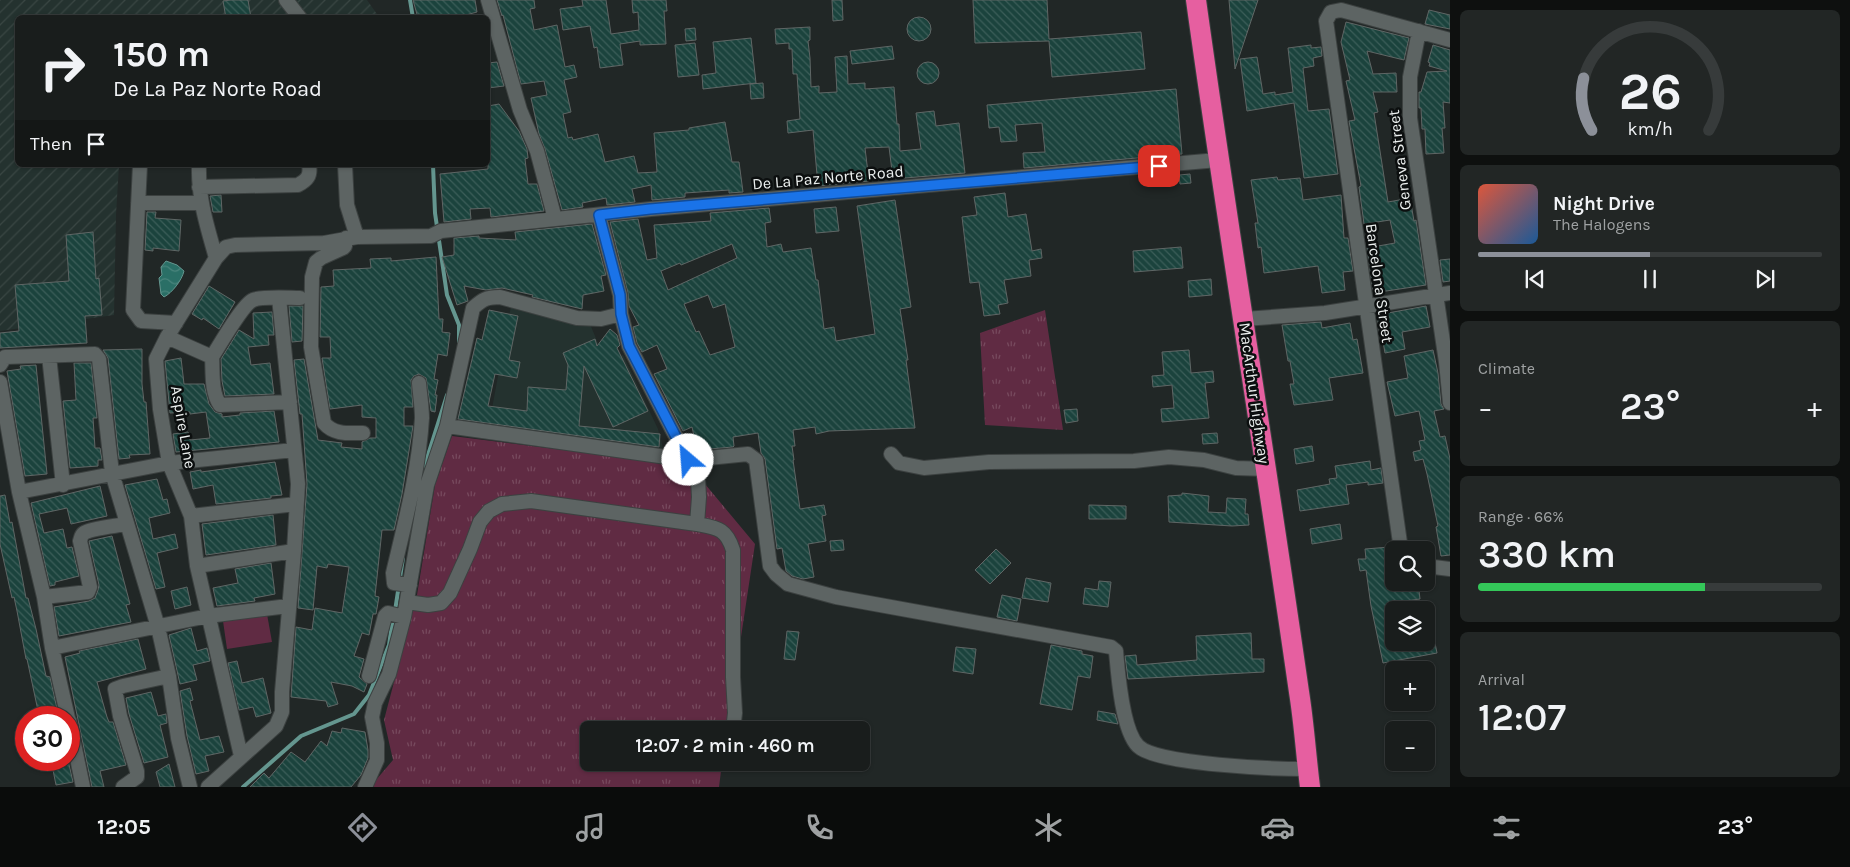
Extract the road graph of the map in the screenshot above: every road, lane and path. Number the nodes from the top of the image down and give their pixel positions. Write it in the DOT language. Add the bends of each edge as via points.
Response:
graph roads {
  1 [pos="286,0"];
  2 [pos="488,0"];
  3 [pos="1196,0"];
  4 [pos="298,15"];
  5 [pos="1418,31"];
  6 [pos="1450,40"];
  7 [pos="1218,160"];
  8 [pos="140,167"];
  9 [pos="199,167"];
  10 [pos="309,167"];
  11 [pos="345,167"];
  12 [pos="198,187"];
  13 [pos="138,203"];
  14 [pos="201,203"];
  15 [pos="599,215"];
  16 [pos="555,219"];
  17 [pos="351,238"];
  18 [pos="216,258"];
  19 [pos="1450,293"];
  20 [pos="1435,296"];
  21 [pos="279,298"];
  22 [pos="300,298"];
  23 [pos="1365,308"];
  24 [pos="621,314"];
  25 [pos="1244,319"];
  26 [pos="176,323"];
  27 [pos="167,337"];
  28 [pos="49,356"];
  29 [pos="212,357"];
  30 [pos="1448,362"];
  31 [pos="0,365"];
  32 [pos="0,382"];
  33 [pos="419,383"];
  34 [pos="290,402"];
  35 [pos="1450,403"];
  36 [pos="447,426"];
  37 [pos="363,434"];
  38 [pos="294,450"];
  39 [pos="891,454"];
  40 [pos="688,460"];
  41 [pos="170,463"];
  42 [pos="1266,469"];
  43 [pos="112,473"];
  44 [pos="63,485"];
  45 [pos="19,492"];
  46 [pos="296,504"];
  47 [pos="191,516"];
  48 [pos="126,524"];
  49 [pos="697,524"];
  50 [pos="1400,541"];
  51 [pos="294,551"];
  52 [pos="197,566"];
  53 [pos="1435,567"];
  54 [pos="1450,569"];
  55 [pos="403,584"];
  56 [pos="44,597"];
  57 [pos="407,602"];
  58 [pos="288,606"];
  59 [pos="208,616"];
  60 [pos="158,627"];
  61 [pos="52,648"];
  62 [pos="384,656"];
  63 [pos="169,676"];
  64 [pos="369,676"];
  65 [pos="65,706"];
  66 [pos="734,721"];
  67 [pos="242,756"];
  68 [pos="79,771"];
  69 [pos="1309,778"];
  70 [pos="83,787"];
  71 [pos="123,787"];
  72 [pos="190,787"];
  73 [pos="208,787"];
  74 [pos="365,787"];
  1 -- 4 [label="street"];
  2 -- 16 [label="street" via="520,110 537,151"];
  3 -- 7 [label="highway, MacArthur Highway"];
  5 -- 6 [label="street"];
  5 -- 20 [label="street, Geneva Street" via="1410,78 1410,118"];
  5 -- 23 [label="street, Barcelona Street" via="1341,10 1331,12 1326,21"];
  7 -- 15 [label="street, De La Paz Norte Road"];
  7 -- 25 [label="highway, MacArthur Highway"];
  8 -- 13 [label="street"];
  9 -- 12 [label="street"];
  10 -- 12 [label="street" via="307,180 298,185"];
  11 -- 17 [label="street"];
  12 -- 14 [label="street"];
  13 -- 14 [label="street"];
  13 -- 26 [label="street" via="133,310 141,320"];
  14 -- 18 [label="street"];
  15 -- 16 [label="street, De La Paz Norte Road"];
  15 -- 24 [label="street" via="620,295"];
  16 -- 17 [label="street, De La Paz Norte Road" via="436,234"];
  17 -- 18 [label="street, Aspire Lane" via="324,243 235,244 226,247"];
  17 -- 37 [label="street" via="346,246 321,258 314,267 311,347 324,423 336,432"];
  18 -- 26 [label="street, Aspire Lane"];
  19 -- 20 [label="street"];
  20 -- 23 [label="street"];
  20 -- 30 [label="street, Geneva Street"];
  21 -- 22 [label="street"];
  21 -- 29 [label="street" via="251,300"];
  21 -- 34 [label="street"];
  23 -- 25 [label="street"];
  23 -- 50 [label="street, Barcelona Street"];
  24 -- 36 [label="street" via="601,319 577,318 500,297 484,298 473,308"];
  24 -- 40 [label="street" via="629,346"];
  25 -- 42 [label="highway, MacArthur Highway"];
  26 -- 27 [label="street, Aspire Lane"];
  27 -- 29 [label="street"];
  27 -- 41 [label="street, Aspire Lane" via="156,359 160,409"];
  28 -- 31 [label="street" via="5,357"];
  28 -- 43 [label="street" via="95,354 99,359"];
  28 -- 44 [label="street"];
  29 -- 34 [label="street" via="214,388 220,406"];
  30 -- 35 [label="street, Geneva Street"];
  32 -- 45 [label="street"];
  33 -- 55 [label="street" via="420,436 410,501 393,573"];
  34 -- 38 [label="street"];
  36 -- 40 [label="street"];
  36 -- 55 [label="street" via="427,485"];
  38 -- 41 [label="street"];
  38 -- 46 [label="street" via="298,484"];
  39 -- 42 [label="street" via="900,463 924,468 989,462 1134,461 1169,457 1204,460 1236,468"];
  40 -- 49 [label="street" via="696,468 698,479"];
  40 -- 69 [label="street" via="748,454 756,460 770,566 788,584 836,597 1111,647 1116,651 1120,687 1131,733 1145,752 1216,764 1283,769"];
  41 -- 43 [label="street"];
  41 -- 47 [label="street, Aspire Lane"];
  42 -- 69 [label="highway, MacArthur Highway" via="1300,694"];
  43 -- 44 [label="street"];
  43 -- 48 [label="street"];
  44 -- 45 [label="street"];
  45 -- 56 [label="street"];
  46 -- 47 [label="street"];
  46 -- 51 [label="street"];
  47 -- 52 [label="street, Aspire Lane"];
  48 -- 56 [label="street" via="81,536 88,592"];
  48 -- 60 [label="street"];
  49 -- 57 [label="street" via="531,501 502,504 489,511 480,522 450,593 441,603"];
  49 -- 66 [label="street" via="720,529 727,535 733,550"];
  51 -- 52 [label="street"];
  51 -- 58 [label="street"];
  52 -- 59 [label="street, Aspire Lane"];
  53 -- 54 [label="street"];
  55 -- 57 [label="street"];
  56 -- 61 [label="street"];
  57 -- 62 [label="street" via="398,616"];
  58 -- 59 [label="street"];
  58 -- 67 [label="street" via="282,712 276,726"];
  59 -- 60 [label="street"];
  59 -- 67 [label="street, Aspire Lane"];
  60 -- 61 [label="street"];
  60 -- 63 [label="street"];
  61 -- 65 [label="street"];
  62 -- 64 [label="street"];
  62 -- 74 [label="street" via="389,674 372,717 377,760"];
  63 -- 71 [label="street" via="115,689 137,771 137,777"];
  63 -- 72 [label="street" via="178,738"];
  67 -- 73 [label="street"];
  68 -- 70 [label="street"];
}
